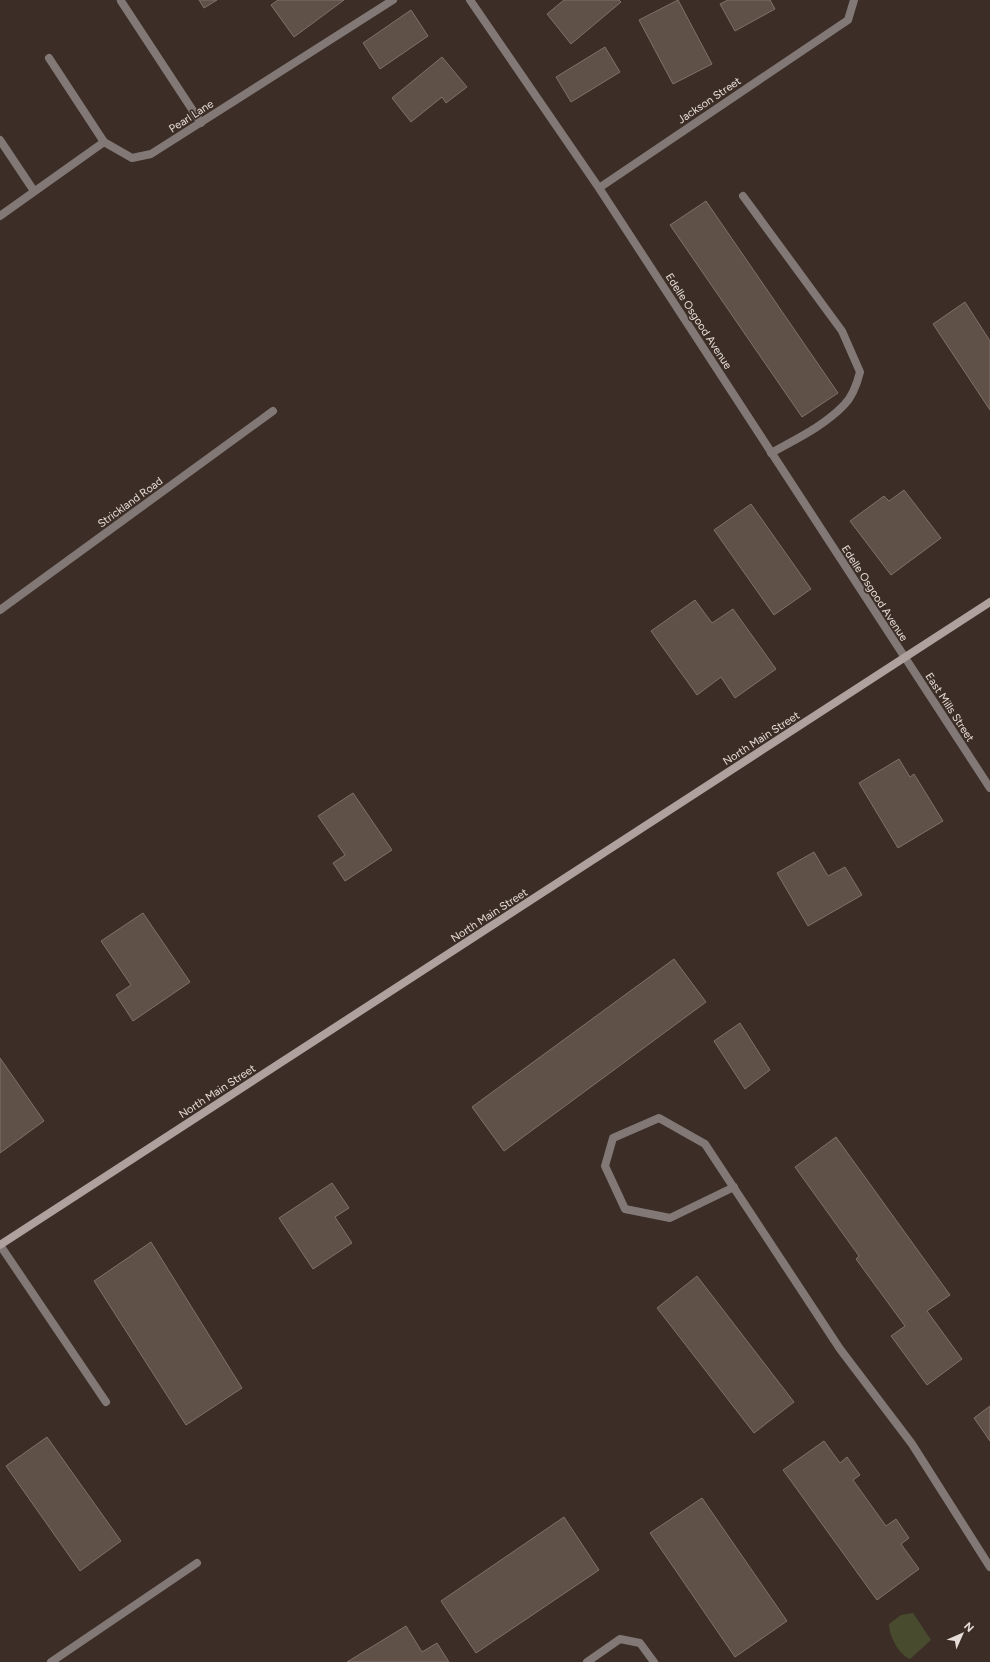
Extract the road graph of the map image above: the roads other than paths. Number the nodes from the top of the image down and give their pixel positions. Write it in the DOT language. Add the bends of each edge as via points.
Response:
graph roads {
  1 [pos="392,0"];
  2 [pos="470,0"];
  3 [pos="854,0"];
  4 [pos="121,1"];
  5 [pos="49,58"];
  6 [pos="201,123"];
  7 [pos="0,140"];
  8 [pos="104,142"];
  9 [pos="599,188"];
  10 [pos="34,191"];
  11 [pos="743,196"];
  12 [pos="0,216"];
  13 [pos="273,411"];
  14 [pos="771,453"];
  15 [pos="990,602"];
  16 [pos="0,610"];
  17 [pos="905,658"];
  18 [pos="990,788"];
  19 [pos="734,1187"];
  20 [pos="0,1245"];
  21 [pos="106,1402"];
  22 [pos="197,1563"];
  23 [pos="990,1567"];
  24 [pos="51,1662"];
  25 [pos="587,1662"];
  26 [pos="654,1662"];
  1 -- 6 [label="street, Pearl Lane"];
  2 -- 9 [label="street, Edelle Osgood Avenue"];
  3 -- 9 [label="street, Jackson Street" via="848,20"];
  4 -- 6 [label="street"];
  5 -- 8 [label="street"];
  6 -- 8 [label="street, Pearl Lane" via="151,154 132,158"];
  7 -- 10 [label="street"];
  8 -- 10 [label="street"];
  9 -- 14 [label="street, Edelle Osgood Avenue"];
  10 -- 12 [label="street"];
  11 -- 14 [label="street" via="842,332 860,372 855,388 844,405 815,428"];
  13 -- 16 [label="street, Strickland Road"];
  14 -- 17 [label="street, Edelle Osgood Avenue"];
  15 -- 17 [label="street, North Main Street"];
  17 -- 18 [label="street, East Mills Street"];
  17 -- 20 [label="street, North Main Street"];
  19 -- 19 [label="street" via="705,1144 659,1118 614,1138 605,1166 625,1209 670,1218"];
  19 -- 23 [label="street" via="840,1349 912,1444"];
  20 -- 21 [label="street"];
  22 -- 24 [label="street"];
  25 -- 26 [label="street" via="620,1639 640,1643"];
}
